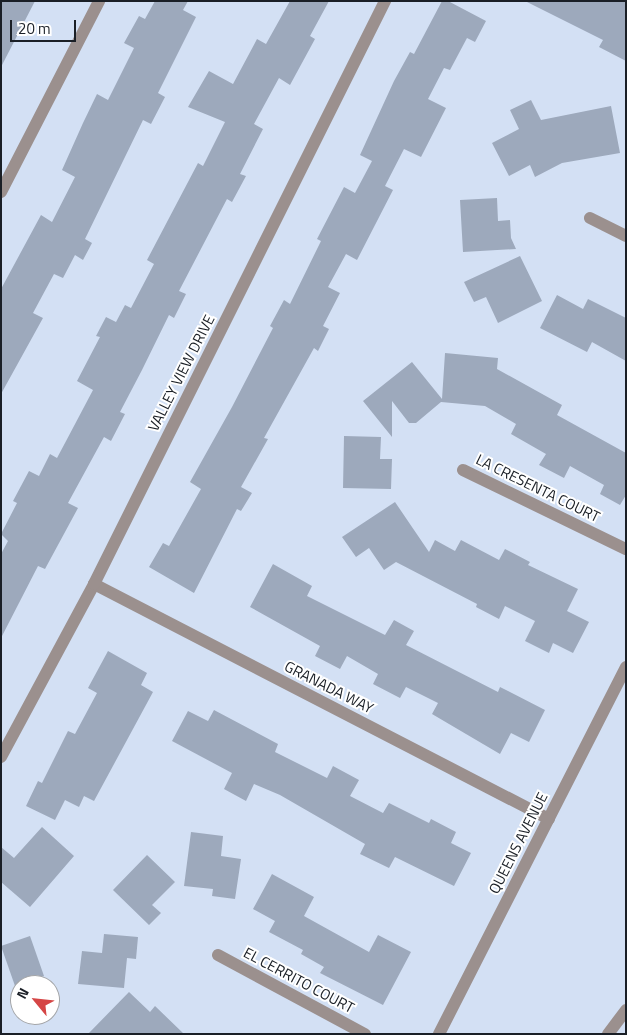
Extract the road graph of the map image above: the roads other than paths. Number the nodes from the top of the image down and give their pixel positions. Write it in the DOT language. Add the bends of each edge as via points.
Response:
graph roads {
  1 [pos="99,1"];
  2 [pos="385,1"];
  3 [pos="1,192"];
  4 [pos="590,218"];
  5 [pos="626,236"];
  6 [pos="463,470"];
  7 [pos="626,549"];
  8 [pos="94,584"];
  9 [pos="626,667"];
  10 [pos="1,758"];
  11 [pos="549,819"];
  12 [pos="218,955"];
  13 [pos="626,1010"];
  14 [pos="365,1034"];
  15 [pos="439,1034"];
  16 [pos="608,1034"];
  1 -- 3 [label="street"];
  2 -- 8 [label="street, VALLEY VIEW DRIVE"];
  4 -- 5 [label="street"];
  6 -- 7 [label="street, LA CRESENTA COURT"];
  8 -- 10 [label="street, VALLEY VIEW DRIVE"];
  8 -- 11 [label="street, GRANADA WAY"];
  9 -- 11 [label="street, QUEENS AVENUE"];
  11 -- 15 [label="street, QUEENS AVENUE"];
  12 -- 14 [label="street, EL CERRITO COURT"];
  13 -- 16 [label="street"];
}
